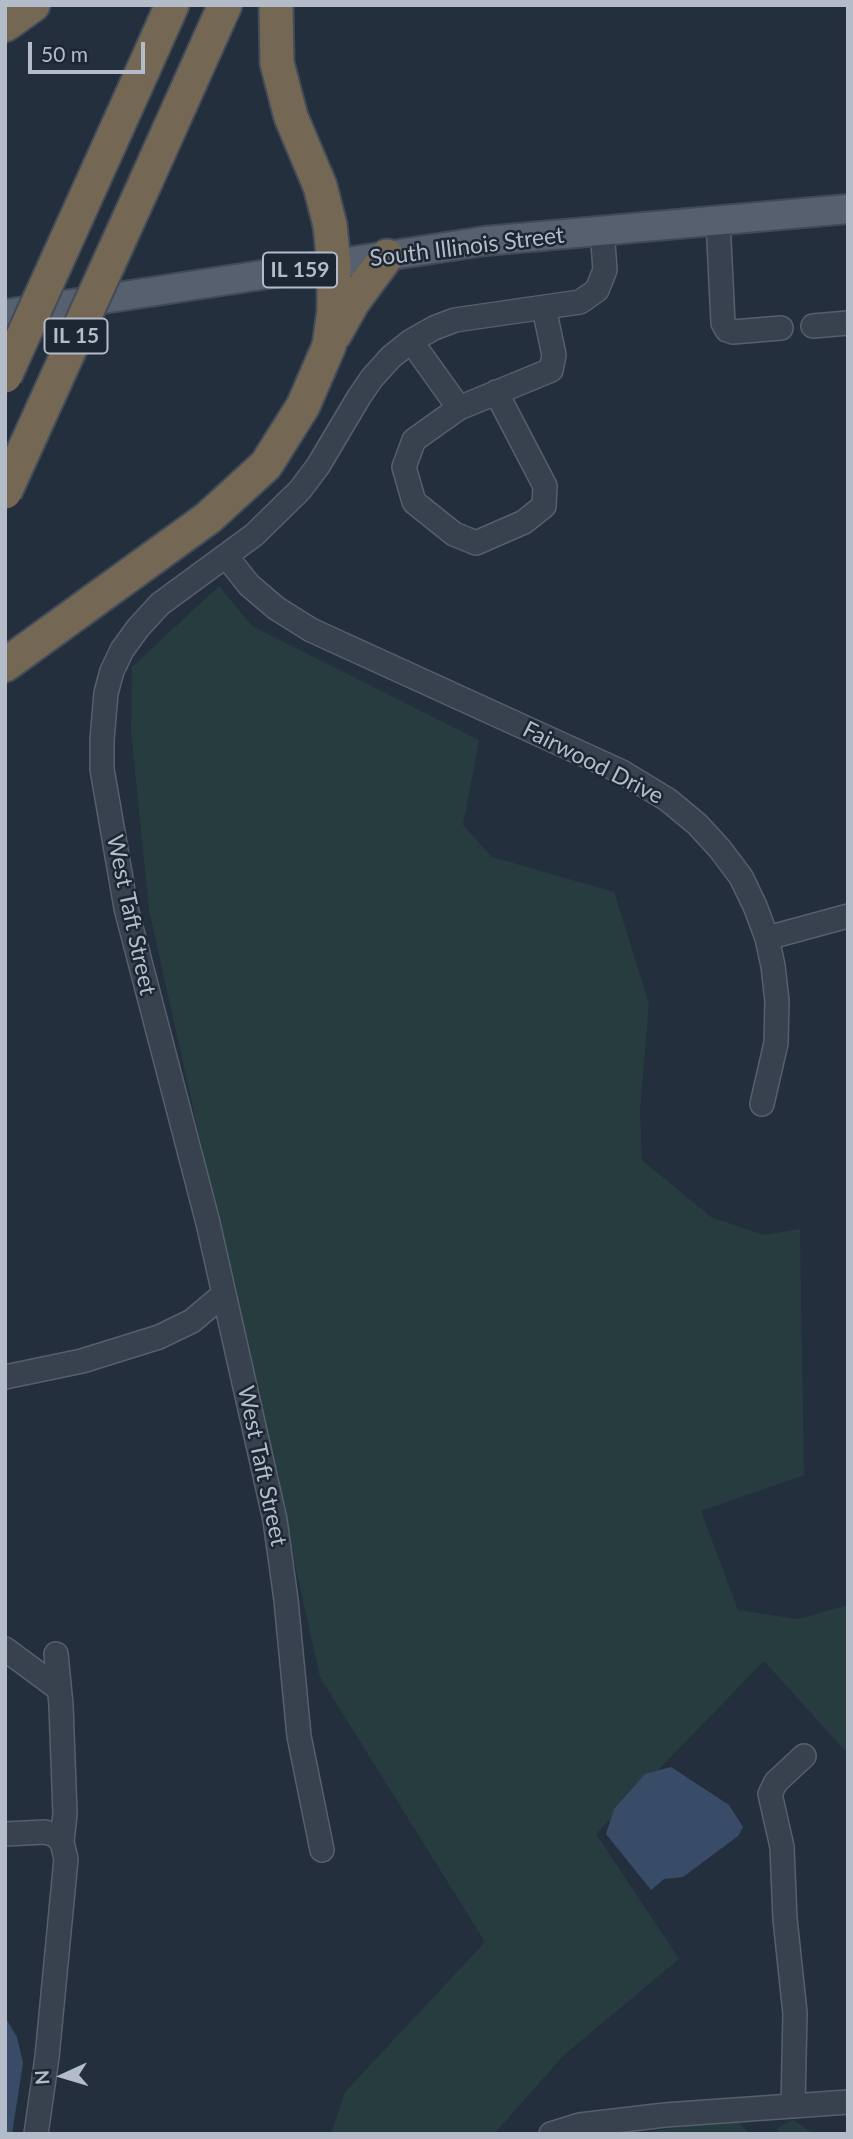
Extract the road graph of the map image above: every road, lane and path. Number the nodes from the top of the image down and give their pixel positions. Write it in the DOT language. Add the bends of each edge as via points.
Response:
graph roads {
  1 [pos="33,5"];
  2 [pos="172,5"];
  3 [pos="225,5"];
  4 [pos="276,5"];
  5 [pos="5,25"];
  6 [pos="848,209"];
  7 [pos="718,220"];
  8 [pos="602,230"];
  9 [pos="387,256"];
  10 [pos="334,265"];
  11 [pos="544,308"];
  12 [pos="5,314"];
  13 [pos="848,323"];
  14 [pos="813,326"];
  15 [pos="781,328"];
  16 [pos="411,341"];
  17 [pos="329,346"];
  18 [pos="5,376"];
  19 [pos="496,392"];
  20 [pos="459,408"];
  21 [pos="5,492"];
  22 [pos="226,556"];
  23 [pos="5,665"];
  24 [pos="848,915"];
  25 [pos="767,937"];
  26 [pos="762,1104"];
  27 [pos="224,1294"];
  28 [pos="5,1377"];
  29 [pos="5,1649"];
  30 [pos="56,1654"];
  31 [pos="59,1689"];
  32 [pos="804,1756"];
  33 [pos="5,1834"];
  34 [pos="62,1842"];
  35 [pos="322,1850"];
  36 [pos="848,2102"];
  37 [pos="793,2106"];
  38 [pos="36,2134"];
  39 [pos="551,2134"];
  1 -- 5 [label="highway"];
  2 -- 18 [label="highway, IL 15, bridge"];
  3 -- 21 [label="highway, IL 15, bridge"];
  4 -- 10 [label="highway" via="278,63 291,117 320,186"];
  6 -- 7 [label="main road, South Illinois Street / IL 159"];
  7 -- 8 [label="main road, South Illinois Street / IL 159"];
  7 -- 15 [label="street" via="723,324 733,332"];
  8 -- 9 [label="main road, South Illinois Street / IL 159"];
  8 -- 11 [label="street, West Taft Street" via="605,270 597,290 580,302"];
  9 -- 10 [label="main road, South Illinois Street / IL 159"];
  9 -- 17 [label="highway" via="353,302"];
  10 -- 12 [label="main road, South Illinois Street / IL 159"];
  10 -- 17 [label="highway"];
  11 -- 16 [label="street, West Taft Street" via="455,320"];
  11 -- 19 [label="street" via="554,355 551,370"];
  13 -- 14 [label="street"];
  16 -- 20 [label="street"];
  16 -- 22 [label="street, West Taft Street" via="372,378 300,490"];
  17 -- 23 [label="highway" via="303,406 266,465 208,518"];
  19 -- 20 [label="street"];
  19 -- 20 [label="street" via="545,485 544,506 523,522 476,543 454,534 414,502 404,467 414,440"];
  22 -- 25 [label="street, Fairwood Drive" via="258,593 311,630 622,772 668,800 697,824 741,877"];
  22 -- 27 [label="street, West Taft Street" via="160,604 122,650 106,693 102,740 102,769 126,908"];
  24 -- 25 [label="street"];
  25 -- 26 [label="street, Fairwood Drive" via="777,1000 776,1042"];
  27 -- 28 [label="street" via="192,1321 159,1337 82,1361"];
  27 -- 35 [label="street, West Taft Street" via="275,1520 299,1737"];
  29 -- 31 [label="street"];
  30 -- 31 [label="street"];
  31 -- 34 [label="street" via="65,1814"];
  32 -- 37 [label="street" via="770,1794 782,1847 795,2013"];
  33 -- 34 [label="street" via="45,1832"];
  34 -- 38 [label="street" via="65,1871"];
  36 -- 37 [label="street"];
  37 -- 39 [label="street" via="592,2123"];
}
